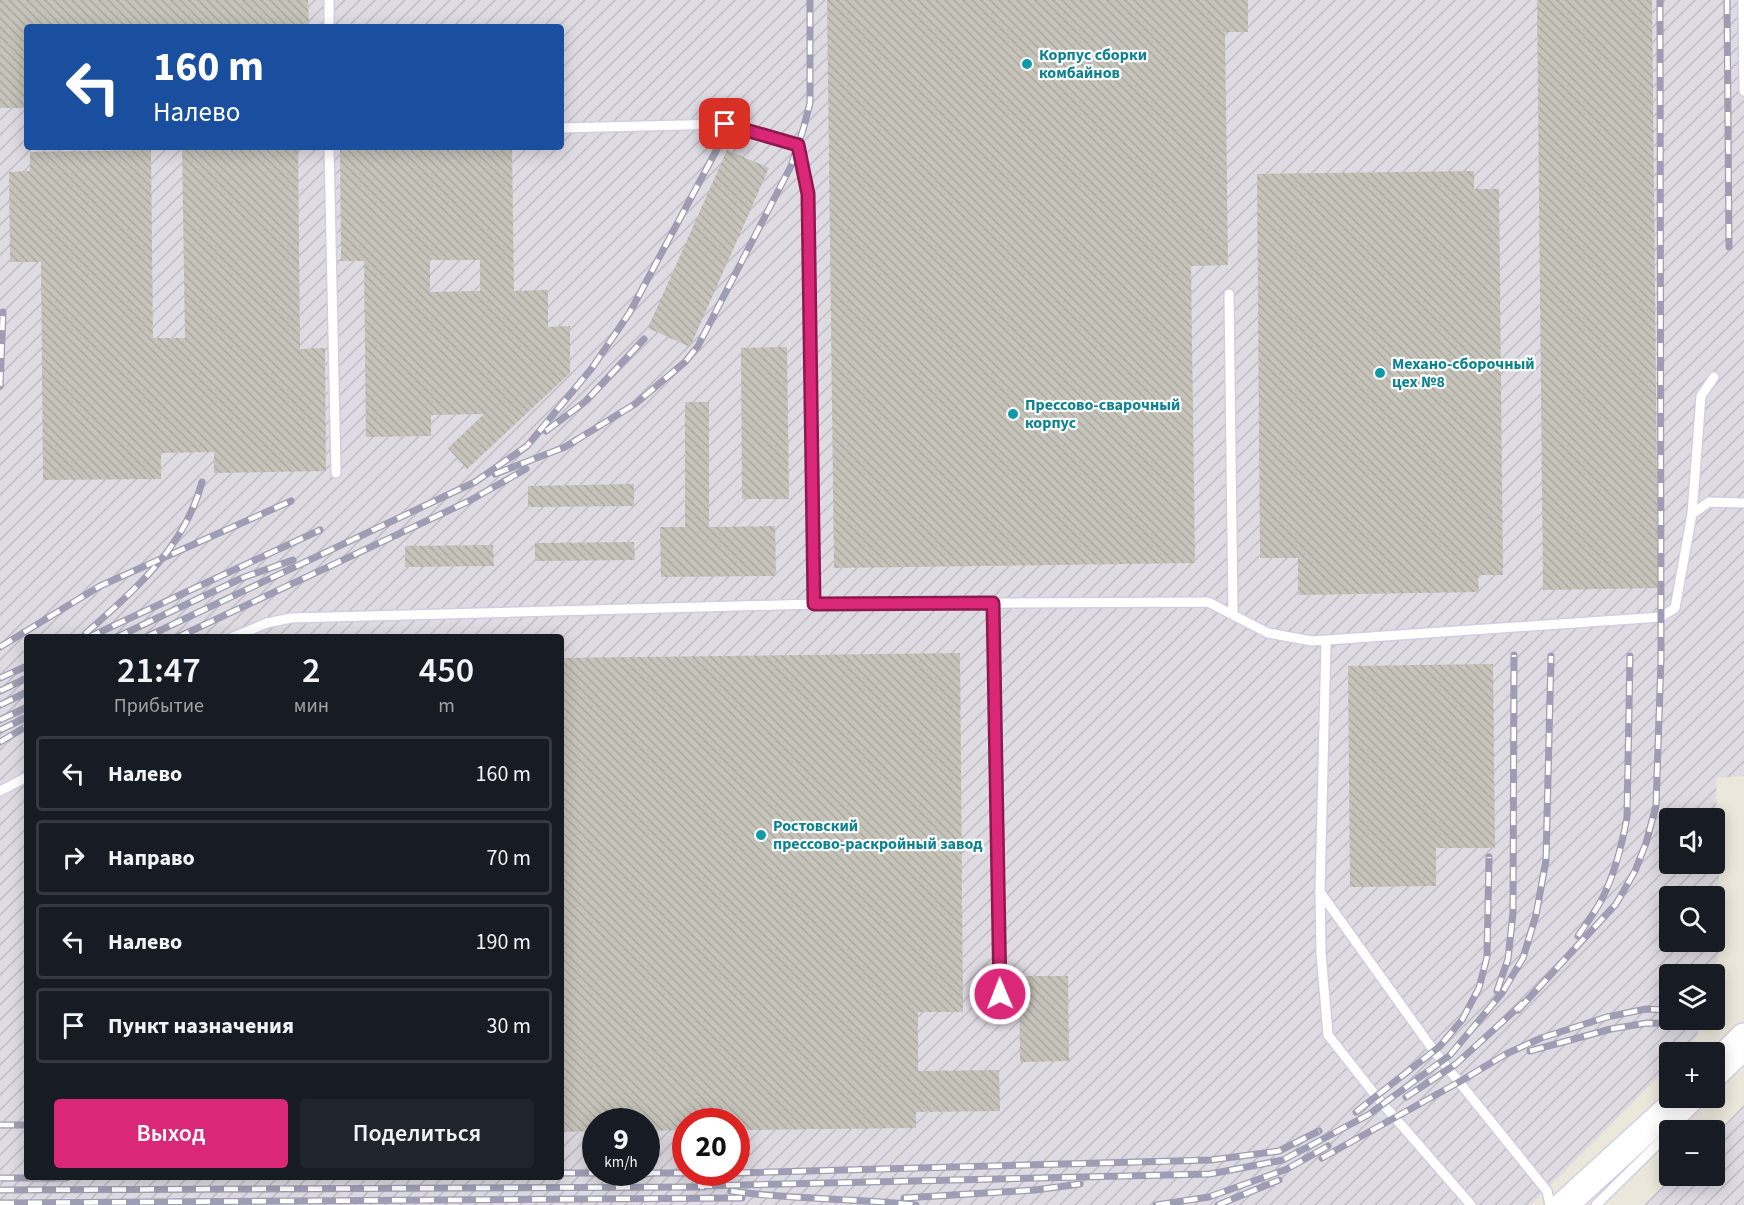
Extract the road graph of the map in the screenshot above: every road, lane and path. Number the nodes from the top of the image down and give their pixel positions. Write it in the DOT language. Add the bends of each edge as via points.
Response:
graph roads {
  1 [pos="329,0"];
  2 [pos="1743,0"];
  3 [pos="329,24"];
  4 [pos="1744,91"];
  5 [pos="564,128"];
  6 [pos="329,150"];
  7 [pos="1229,294"];
  8 [pos="1714,377"];
  9 [pos="336,473"];
  10 [pos="1744,503"];
  11 [pos="1692,514"];
  12 [pos="993,603"];
  13 [pos="814,604"];
  14 [pos="1233,615"];
  15 [pos="241,634"];
  16 [pos="1326,640"];
  17 [pos="24,779"];
  18 [pos="0,791"];
  19 [pos="1320,892"];
  20 [pos="1000,1017"];
  21 [pos="1734,1053"];
  22 [pos="1725,1068"];
  23 [pos="1670,1108"];
  24 [pos="1693,1108"];
  25 [pos="1681,1120"];
  26 [pos="1659,1142"];
  27 [pos="1471,1205"];
  28 [pos="1550,1205"];
  29 [pos="1564,1205"];
  30 [pos="1596,1205"];
  1 -- 3 [label="lane"];
  2 -- 4 [label="lane"];
  5 -- 13 [label="lane" via="725,124 798,145 808,194"];
  6 -- 9 [label="lane"];
  7 -- 14 [label="lane"];
  8 -- 11 [label="lane" via="1701,396"];
  10 -- 11 [label="lane" via="1709,502"];
  11 -- 16 [label="lane" via="1675,608 1661,617"];
  12 -- 13 [label="lane"];
  12 -- 14 [label="lane" via="1208,602"];
  12 -- 20 [label="lane"];
  13 -- 15 [label="lane" via="291,618"];
  14 -- 16 [label="lane" via="1268,633"];
  16 -- 19 [label="lane"];
  17 -- 18 [label="lane"];
  19 -- 27 [label="lane" via="1328,1035"];
  19 -- 28 [label="lane" via="1434,1051 1546,1191"];
  21 -- 22 [label="lane"];
  23 -- 29 [label="main road"];
  24 -- 25 [label="lane"];
  26 -- 30 [label="lane"];
}
